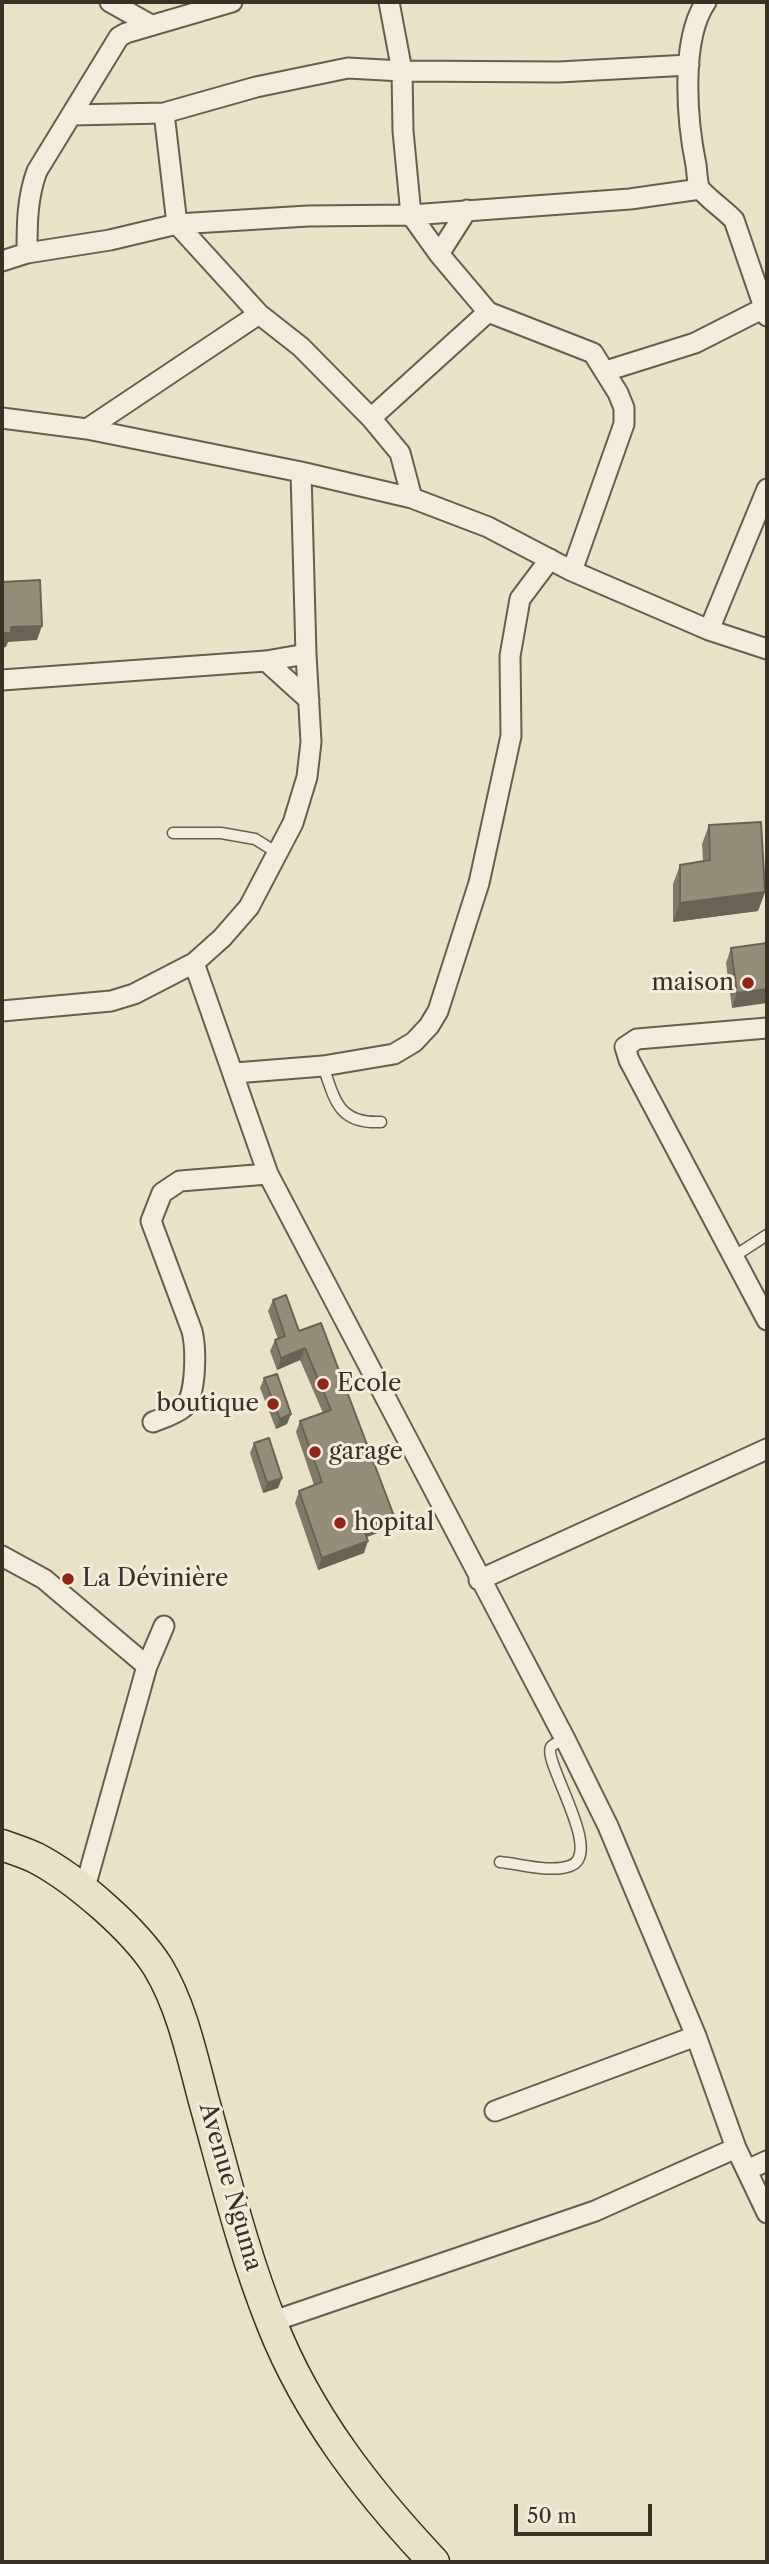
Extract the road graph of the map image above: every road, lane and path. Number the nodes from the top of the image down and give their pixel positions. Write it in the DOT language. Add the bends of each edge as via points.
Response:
graph roads {
  1 [pos="110,2"];
  2 [pos="232,2"];
  3 [pos="389,2"];
  4 [pos="706,2"];
  5 [pos="151,25"];
  6 [pos="689,65"];
  7 [pos="402,71"];
  8 [pos="164,113"];
  9 [pos="72,115"];
  10 [pos="700,188"];
  11 [pos="467,210"];
  12 [pos="411,215"];
  13 [pos="177,224"];
  14 [pos="27,253"];
  15 [pos="439,254"];
  16 [pos="2,261"];
  17 [pos="488,312"];
  18 [pos="766,312"];
  19 [pos="259,314"];
  20 [pos="606,372"];
  21 [pos="2,418"];
  22 [pos="371,418"];
  23 [pos="87,429"];
  24 [pos="301,472"];
  25 [pos="767,489"];
  26 [pos="412,498"];
  27 [pos="550,559"];
  28 [pos="572,571"];
  29 [pos="709,630"];
  30 [pos="767,649"];
  31 [pos="306,654"];
  32 [pos="266,661"];
  33 [pos="2,680"];
  34 [pos="309,700"];
  35 [pos="173,833"];
  36 [pos="276,852"];
  37 [pos="194,963"];
  38 [pos="2,1011"];
  39 [pos="767,1028"];
  40 [pos="323,1066"];
  41 [pos="235,1073"];
  42 [pos="381,1122"];
  43 [pos="268,1174"];
  44 [pos="767,1235"];
  45 [pos="733,1257"];
  46 [pos="767,1321"];
  47 [pos="153,1422"];
  48 [pos="767,1449"];
  49 [pos="2,1556"];
  50 [pos="479,1580"];
  51 [pos="164,1626"];
  52 [pos="147,1667"];
  53 [pos="565,1739"];
  54 [pos="2,1845"];
  55 [pos="500,1862"];
  56 [pos="84,1891"];
  57 [pos="696,2036"];
  58 [pos="495,2111"];
  59 [pos="736,2148"];
  60 [pos="767,2161"];
  61 [pos="747,2170"];
  62 [pos="767,2214"];
  63 [pos="271,2322"];
  64 [pos="435,2562"];
  1 -- 5 [label="street"];
  2 -- 5 [label="street"];
  3 -- 7 [label="street"];
  4 -- 6 [label="street" via="695,24"];
  5 -- 9 [label="street" via="119,37"];
  6 -- 7 [label="street" via="559,72"];
  6 -- 10 [label="street" via="690,142"];
  7 -- 8 [label="street" via="334,69"];
  7 -- 12 [label="street" via="402,131"];
  8 -- 9 [label="street"];
  8 -- 13 [label="street"];
  9 -- 14 [label="street" via="31,187"];
  10 -- 11 [label="street" via="630,199"];
  10 -- 18 [label="street" via="734,220"];
  11 -- 12 [label="street"];
  11 -- 15 [label="street"];
  12 -- 13 [label="street"];
  12 -- 15 [label="street"];
  13 -- 14 [label="street"];
  13 -- 19 [label="street"];
  14 -- 16 [label="street"];
  15 -- 17 [label="street"];
  17 -- 20 [label="street" via="593,353"];
  17 -- 22 [label="street"];
  18 -- 20 [label="street" via="695,343"];
  19 -- 22 [label="street" via="301,347"];
  19 -- 23 [label="street"];
  20 -- 28 [label="street" via="624,408 624,424"];
  21 -- 23 [label="street"];
  22 -- 26 [label="street" via="400,453"];
  23 -- 24 [label="street"];
  24 -- 26 [label="street"];
  24 -- 31 [label="street"];
  25 -- 29 [label="street"];
  26 -- 27 [label="street" via="488,527"];
  27 -- 28 [label="street"];
  27 -- 40 [label="street" via="520,599 509,656 511,736 479,883 438,1011 414,1042 394,1054"];
  28 -- 29 [label="street"];
  29 -- 30 [label="street"];
  31 -- 32 [label="street"];
  31 -- 34 [label="street"];
  32 -- 33 [label="street"];
  32 -- 34 [label="street"];
  34 -- 36 [label="street" via="307,777 293,823"];
  35 -- 36 [label="lane" via="255,839"];
  36 -- 37 [label="street" via="249,907"];
  37 -- 38 [label="street" via="134,994 111,1000"];
  37 -- 41 [label="street"];
  39 -- 45 [label="street" via="637,1039 625,1047"];
  40 -- 41 [label="street"];
  40 -- 42 [label="lane" via="334,1100 345,1111 362,1123"];
  41 -- 43 [label="street"];
  43 -- 47 [label="street" via="180,1181 162,1193 151,1221 196,1347 188,1401"];
  43 -- 50 [label="street"];
  44 -- 45 [label="lane"];
  45 -- 46 [label="street"];
  48 -- 50 [label="street"];
  49 -- 52 [label="street" via="44,1579"];
  50 -- 53 [label="street"];
  51 -- 52 [label="street"];
  52 -- 56 [label="street"];
  53 -- 55 [label="lane" via="550,1750 570,1801 578,1861 557,1869"];
  53 -- 57 [label="street" via="608,1826"];
  54 -- 56 [label="main road, Avenue Nguma" via="36,1858"];
  56 -- 63 [label="main road, Avenue Nguma" via="125,1927 157,1965 175,2001"];
  57 -- 58 [label="street"];
  57 -- 59 [label="street"];
  59 -- 61 [label="street"];
  59 -- 63 [label="street" via="595,2211"];
  60 -- 61 [label="street"];
  61 -- 62 [label="street"];
  63 -- 64 [label="main road, Avenue Nguma" via="315,2413 363,2482"];
}
